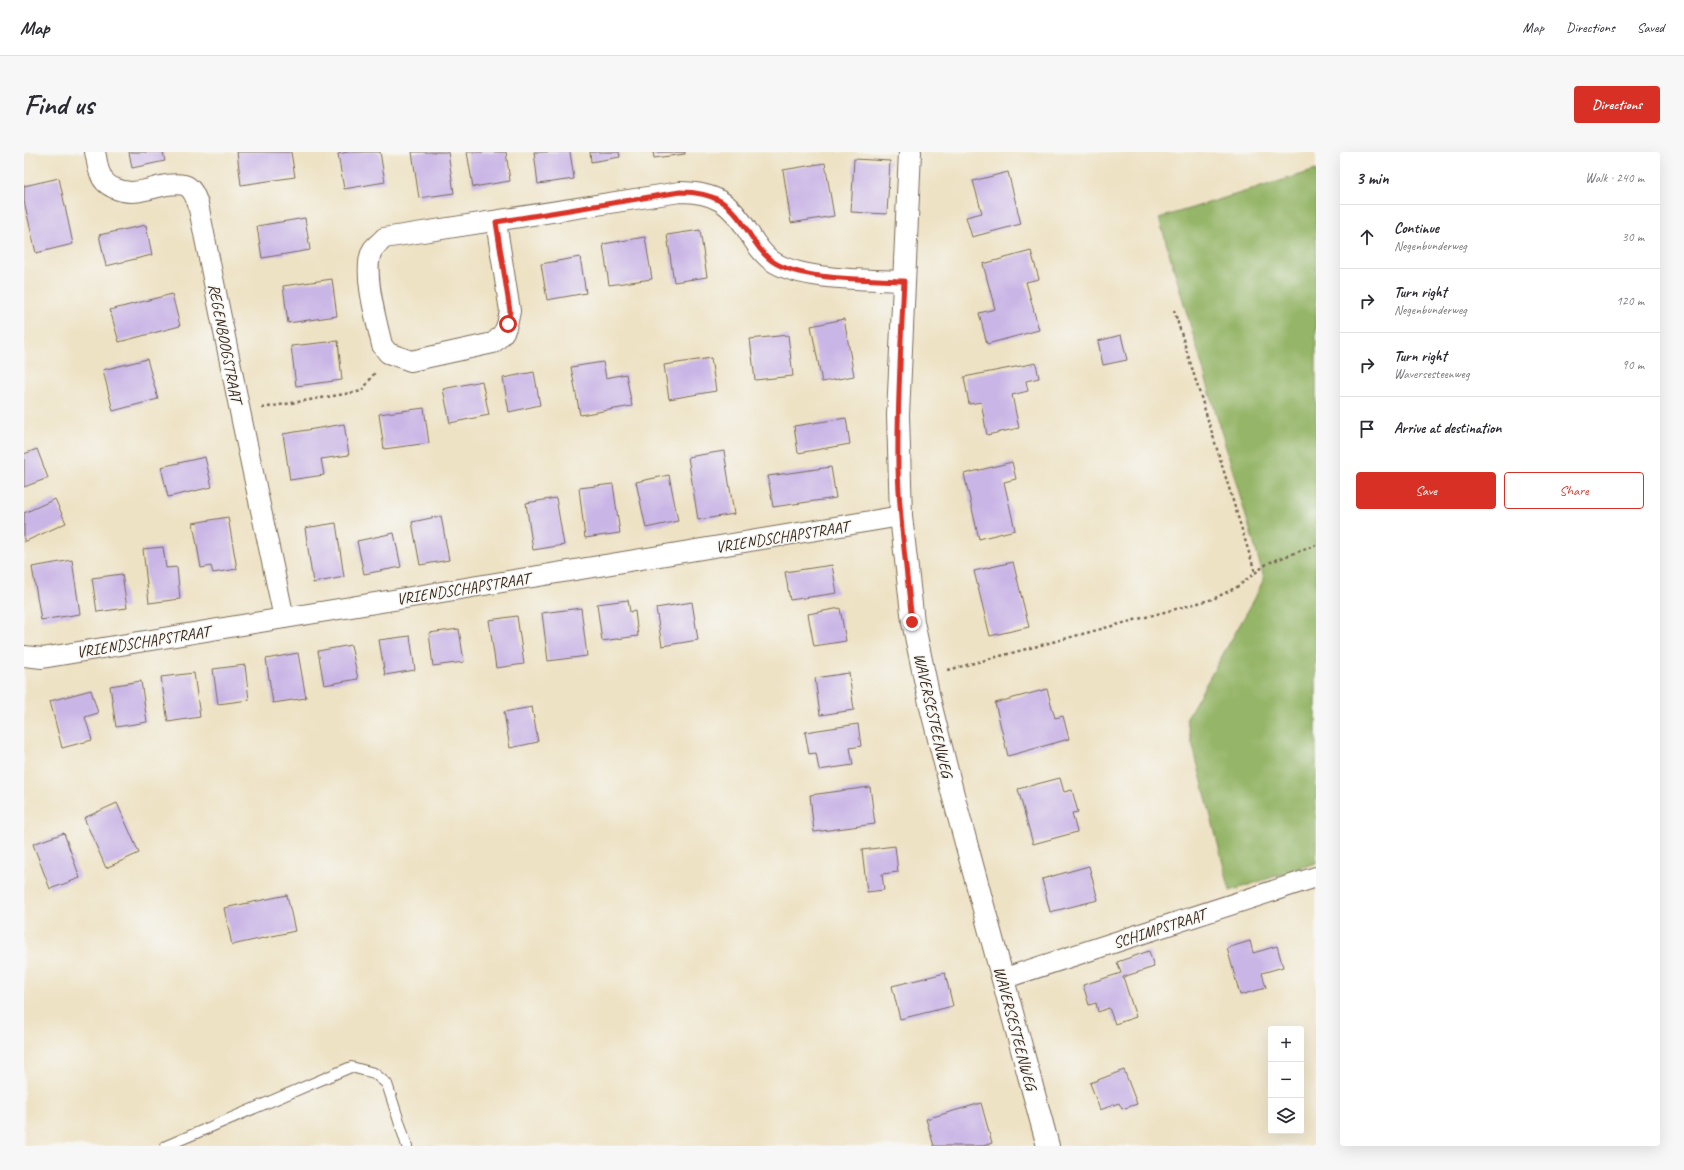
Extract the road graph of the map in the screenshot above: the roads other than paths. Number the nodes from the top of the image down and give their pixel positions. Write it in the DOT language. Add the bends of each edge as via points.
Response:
graph roads {
  1 [pos="95,152"];
  2 [pos="910,152"];
  3 [pos="496,222"];
  4 [pos="904,281"];
  5 [pos="901,516"];
  6 [pos="284,618"];
  7 [pos="24,656"];
  8 [pos="1316,877"];
  9 [pos="1002,979"];
  10 [pos="166,1146"];
  11 [pos="407,1146"];
  12 [pos="1048,1146"];
  1 -- 6 [label="street, REGENBOOGSTRAAT" via="100,174 107,185 119,191 129,193 185,185 194,192"];
  2 -- 4 [label="street, WAVERSESTEENWEG"];
  3 -- 3 [label="street" via="384,238 373,249 368,273 382,345 388,353 411,361 493,343 504,335 510,311"];
  3 -- 4 [label="street" via="680,192 699,192 716,197 734,212 758,247 772,261 793,271"];
  4 -- 5 [label="street, WAVERSESTEENWEG" via="898,415"];
  5 -- 6 [label="street, VRIENDSCHAPSTRAAT"];
  5 -- 9 [label="street, WAVERSESTEENWEG" via="912,622 952,791"];
  6 -- 7 [label="street, VRIENDSCHAPSTRAAT" via="42,658"];
  8 -- 9 [label="street, SCHIMPSTRAAT"];
  9 -- 12 [label="street, WAVERSESTEENWEG"];
  10 -- 11 [label="lane" via="351,1067 374,1073 387,1084"];
}
